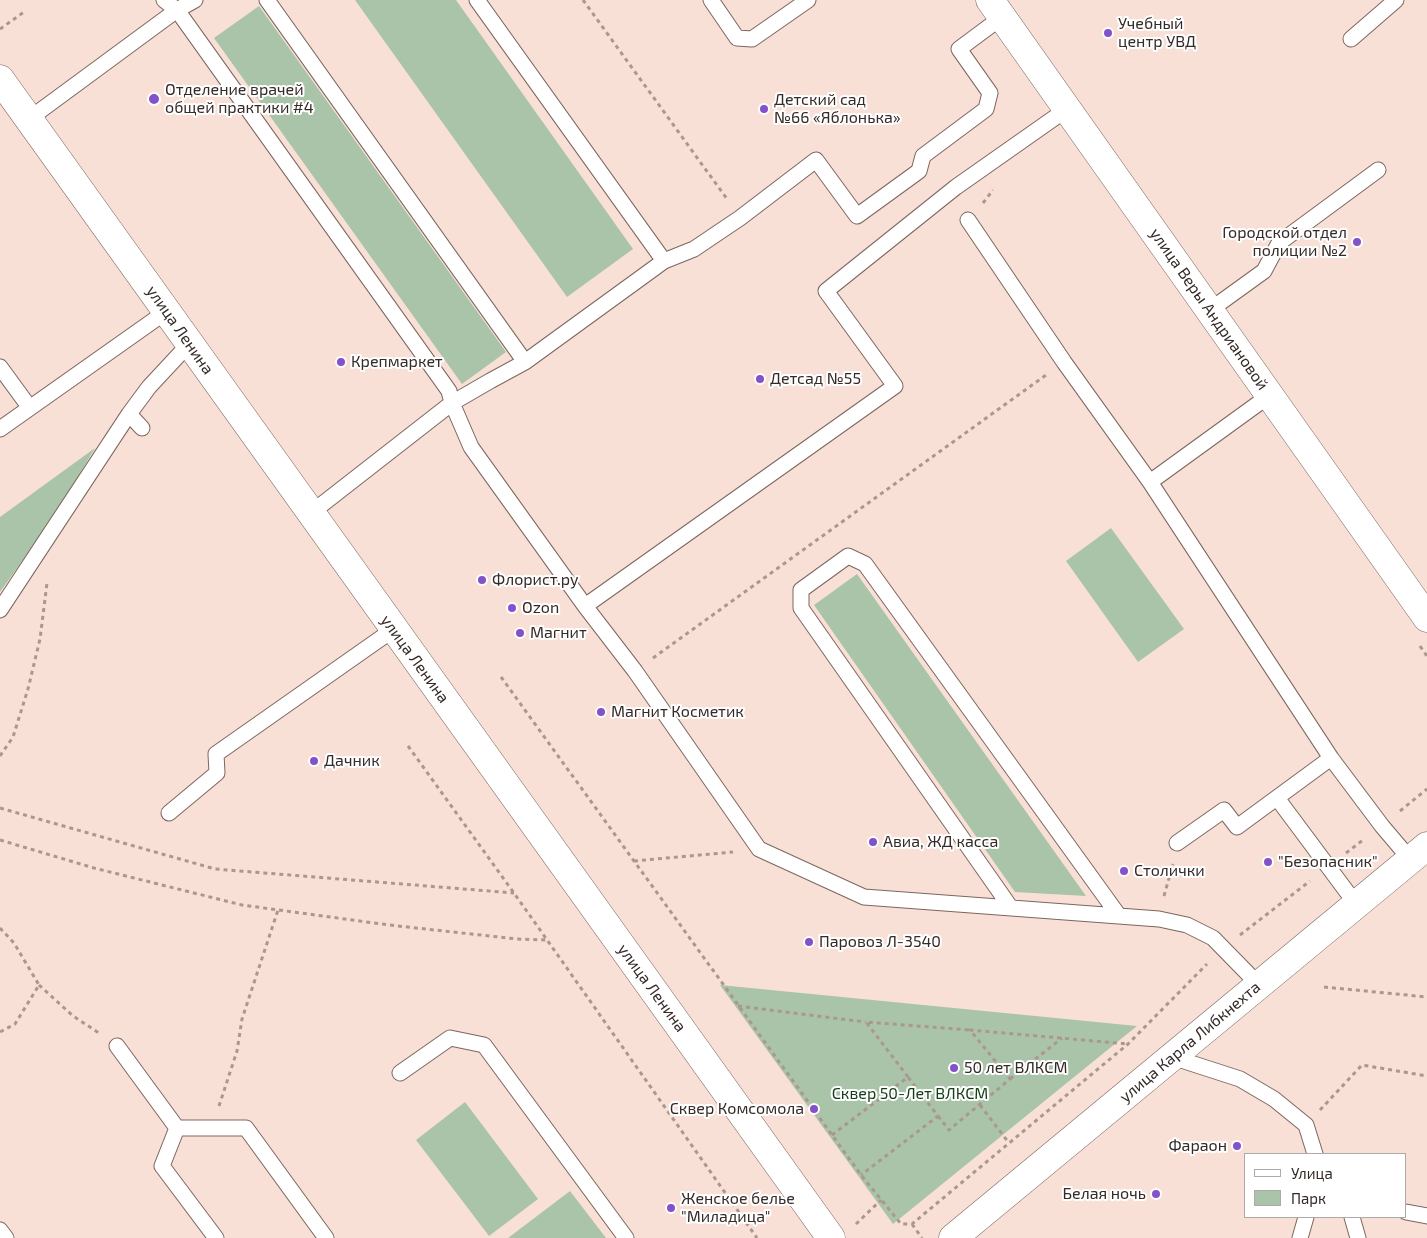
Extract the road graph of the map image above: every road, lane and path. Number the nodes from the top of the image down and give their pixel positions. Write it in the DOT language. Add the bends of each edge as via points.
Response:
graph roads {
  1 [pos="164,0"];
  2 [pos="195,0"];
  3 [pos="267,0"];
  4 [pos="476,0"];
  5 [pos="583,0"];
  6 [pos="711,0"];
  7 [pos="808,0"];
  8 [pos="1396,0"];
  9 [pos="996,9"];
  10 [pos="177,10"];
  11 [pos="24,12"];
  12 [pos="0,29"];
  13 [pos="1351,39"];
  14 [pos="0,79"];
  15 [pos="1067,109"];
  16 [pos="29,119"];
  17 [pos="1378,170"];
  18 [pos="740,218"];
  19 [pos="968,220"];
  20 [pos="664,261"];
  21 [pos="1210,310"];
  22 [pos="167,311"];
  23 [pos="189,344"];
  24 [pos="526,362"];
  25 [pos="1064,362"];
  26 [pos="0,367"];
  27 [pos="1270,396"];
  28 [pos="452,404"];
  29 [pos="30,408"];
  30 [pos="129,414"];
  31 [pos="142,428"];
  32 [pos="0,429"];
  33 [pos="1150,482"];
  34 [pos="310,513"];
  35 [pos="48,577"];
  36 [pos="585,606"];
  37 [pos="0,610"];
  38 [pos="1427,618"];
  39 [pos="394,629"];
  40 [pos="634,672"];
  41 [pos="501,678"];
  42 [pos="408,746"];
  43 [pos="0,756"];
  44 [pos="1331,758"];
  45 [pos="1277,798"];
  46 [pos="0,808"];
  47 [pos="169,813"];
  48 [pos="0,840"];
  49 [pos="1177,843"];
  50 [pos="759,849"];
  51 [pos="1418,852"];
  52 [pos="634,861"];
  53 [pos="514,893"];
  54 [pos="1356,904"];
  55 [pos="1011,908"];
  56 [pos="278,910"];
  57 [pos="1118,916"];
  58 [pos="1159,919"];
  59 [pos="0,928"];
  60 [pos="547,940"];
  61 [pos="1224,948"];
  62 [pos="39,985"];
  63 [pos="1259,985"];
  64 [pos="1324,987"];
  65 [pos="1427,997"];
  66 [pos="738,1006"];
  67 [pos="866,1022"];
  68 [pos="970,1030"];
  69 [pos="0,1032"];
  70 [pos="1062,1038"];
  71 [pos="1128,1044"];
  72 [pos="117,1046"];
  73 [pos="1172,1057"];
  74 [pos="400,1073"];
  75 [pos="1427,1076"];
  76 [pos="908,1077"];
  77 [pos="1010,1079"];
  78 [pos="980,1105"];
  79 [pos="938,1116"];
  80 [pos="1306,1125"];
  81 [pos="177,1128"];
  82 [pos="212,1128"];
  83 [pos="832,1135"];
  84 [pos="1009,1143"];
  85 [pos="1315,1153"];
  86 [pos="861,1175"];
  87 [pos="881,1200"];
  88 [pos="1407,1212"];
  89 [pos="1427,1216"];
  90 [pos="1306,1218"];
  91 [pos="1352,1218"];
  92 [pos="912,1224"];
  93 [pos="855,1226"];
  94 [pos="0,1230"];
  95 [pos="6,1238"];
  96 [pos="216,1238"];
  97 [pos="326,1238"];
  98 [pos="626,1238"];
  99 [pos="757,1238"];
  100 [pos="831,1238"];
  101 [pos="922,1238"];
  102 [pos="953,1238"];
  103 [pos="1300,1238"];
  104 [pos="1358,1238"];
  1 -- 10 [label="lane"];
  2 -- 10 [label="lane"];
  3 -- 24 [label="lane"];
  4 -- 20 [label="lane"];
  5 -- 18 [label="path"];
  6 -- 7 [label="lane" via="737,38 752,39"];
  8 -- 13 [label="lane"];
  9 -- 15 [label="main road, улица Веры Андриановой"];
  9 -- 18 [label="lane" via="959,50 990,93 986,109 923,156 919,171 857,216 816,160"];
  10 -- 16 [label="lane"];
  10 -- 28 [label="lane" via="449,390"];
  11 -- 12 [label="path"];
  14 -- 16 [label="main road, улица Ленина"];
  15 -- 21 [label="main road, улица Веры Андриановой"];
  15 -- 36 [label="lane" via="956,188 826,291 895,386"];
  16 -- 22 [label="main road, улица Ленина"];
  17 -- 21 [label="lane" via="1279,243 1264,271"];
  18 -- 20 [label="lane" via="694,249"];
  19 -- 25 [label="lane"];
  20 -- 24 [label="lane"];
  21 -- 27 [label="main road, улица Веры Андриановой"];
  22 -- 23 [label="main road, улица Ленина"];
  22 -- 29 [label="lane"];
  23 -- 30 [label="lane"];
  23 -- 34 [label="main road, улица Ленина"];
  24 -- 28 [label="lane"];
  25 -- 33 [label="lane"];
  25 -- 40 [label="path"];
  26 -- 29 [label="lane"];
  27 -- 33 [label="lane"];
  27 -- 38 [label="main road, улица Веры Андриановой"];
  28 -- 34 [label="lane"];
  28 -- 36 [label="lane" via="472,446"];
  29 -- 32 [label="lane"];
  30 -- 31 [label="lane"];
  30 -- 37 [label="lane"];
  33 -- 44 [label="lane"];
  34 -- 39 [label="main road, улица Ленина"];
  35 -- 43 [label="path" via="40,638 28,689 13,737"];
  36 -- 40 [label="lane"];
  39 -- 47 [label="lane" via="216,754 217,773"];
  39 -- 100 [label="main road, улица Ленина"];
  40 -- 50 [label="lane"];
  41 -- 52 [label="path"];
  42 -- 53 [label="path"];
  44 -- 45 [label="lane"];
  44 -- 51 [label="lane"];
  45 -- 49 [label="lane" via="1237,827 1224,810"];
  45 -- 54 [label="lane"];
  46 -- 53 [label="path" via="215,868"];
  48 -- 56 [label="path" via="94,868 242,905"];
  49 -- 58 [label="path"];
  50 -- 52 [label="path"];
  50 -- 55 [label="lane" via="864,897"];
  51 -- 54 [label="main road, улица Карла Либкнехта"];
  52 -- 66 [label="path"];
  53 -- 60 [label="path"];
  54 -- 63 [label="main road, улица Карла Либкнехта"];
  55 -- 57 [label="lane"];
  55 -- 57 [label="lane" via="801,608 801,590 848,556 865,564"];
  56 -- 60 [label="path" via="389,925"];
  56 -- 82 [label="path" via="242,1019 237,1051"];
  57 -- 58 [label="lane"];
  58 -- 61 [label="lane" via="1187,925 1213,938"];
  59 -- 62 [label="path" via="14,943"];
  60 -- 99 [label="path"];
  61 -- 63 [label="lane"];
  61 -- 71 [label="path"];
  62 -- 69 [label="path" via="15,1024"];
  62 -- 72 [label="path" via="73,1016"];
  63 -- 73 [label="main road, улица Карла Либкнехта"];
  64 -- 65 [label="path"];
  66 -- 67 [label="path"];
  66 -- 83 [label="path"];
  67 -- 68 [label="path"];
  67 -- 76 [label="path"];
  68 -- 70 [label="path"];
  68 -- 77 [label="path"];
  70 -- 71 [label="path"];
  70 -- 77 [label="path"];
  71 -- 84 [label="path"];
  72 -- 81 [label="lane"];
  73 -- 80 [label="lane" via="1240,1079 1274,1099"];
  73 -- 102 [label="main road, улица Карла Либкнехта"];
  74 -- 98 [label="lane" via="450,1038 484,1044"];
  75 -- 80 [label="path" via="1362,1065"];
  76 -- 79 [label="path"];
  76 -- 83 [label="path"];
  77 -- 78 [label="path"];
  78 -- 79 [label="path" via="949,1130"];
  78 -- 84 [label="path"];
  79 -- 86 [label="path"];
  80 -- 85 [label="lane"];
  81 -- 82 [label="lane"];
  81 -- 96 [label="lane" via="162,1166"];
  82 -- 97 [label="lane" via="246,1128"];
  83 -- 86 [label="path"];
  84 -- 92 [label="path"];
  86 -- 87 [label="path"];
  87 -- 92 [label="path" via="901,1224"];
  87 -- 93 [label="path"];
  88 -- 89 [label="lane"];
  90 -- 103 [label="lane"];
  91 -- 104 [label="lane"];
  92 -- 101 [label="path"];
  94 -- 95 [label="lane"];
}
